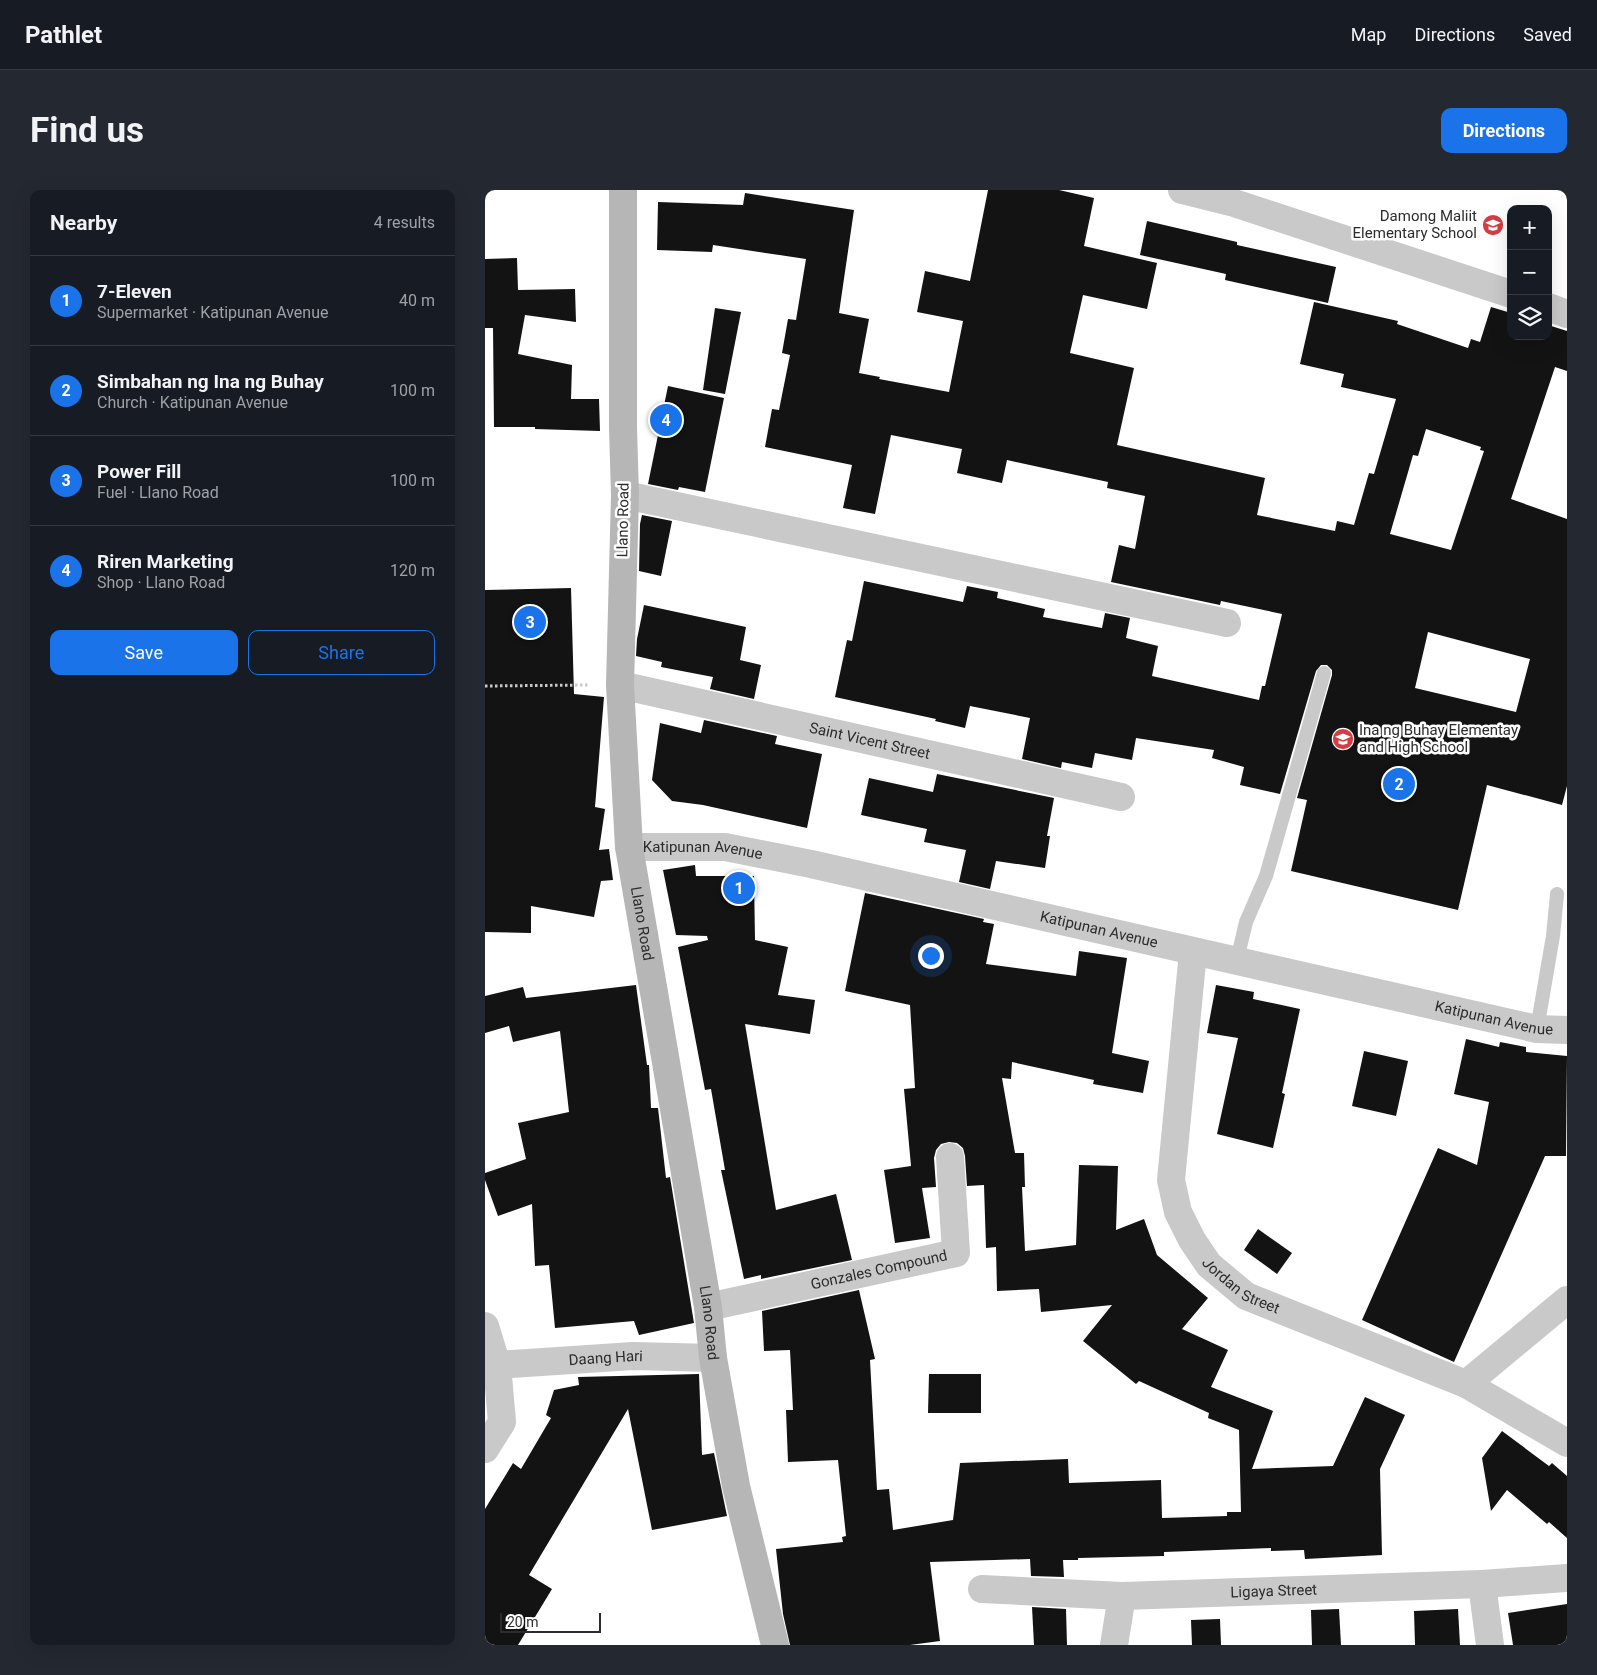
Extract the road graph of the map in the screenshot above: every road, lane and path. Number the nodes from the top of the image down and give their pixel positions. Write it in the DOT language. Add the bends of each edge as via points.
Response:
graph roads {
  1 [pos="623,190"];
  2 [pos="1182,190"];
  3 [pos="1507,293"];
  4 [pos="1552,309"];
  5 [pos="1567,314"];
  6 [pos="625,495"];
  7 [pos="1227,623"];
  8 [pos="1324,673"];
  9 [pos="619,685"];
  10 [pos="485,686"];
  11 [pos="1121,797"];
  12 [pos="629,847"];
  13 [pos="1557,894"];
  14 [pos="1193,952"];
  15 [pos="1237,960"];
  16 [pos="1537,1029"];
  17 [pos="1567,1030"];
  18 [pos="949,1157"];
  19 [pos="1567,1300"];
  20 [pos="708,1306"];
  21 [pos="485,1326"];
  22 [pos="713,1358"];
  23 [pos="497,1365"];
  24 [pos="1466,1384"];
  25 [pos="1567,1443"];
  26 [pos="485,1450"];
  27 [pos="1567,1578"];
  28 [pos="1483,1584"];
  29 [pos="982,1590"];
  30 [pos="1122,1596"];
  31 [pos="775,1645"];
  32 [pos="1114,1645"];
  33 [pos="1490,1645"];
  1 -- 6 [label="main road, Llano Road"];
  2 -- 3 [label="street" via="1233,203"];
  4 -- 5 [label="street"];
  6 -- 7 [label="street"];
  6 -- 9 [label="main road, Llano Road"];
  8 -- 15 [label="lane" via="1266,876 1246,922"];
  9 -- 10 [label="path"];
  9 -- 11 [label="street, Saint Vicent Street"];
  9 -- 12 [label="main road, Llano Road"];
  12 -- 14 [label="street, Katipunan Avenue" via="725,847"];
  12 -- 20 [label="main road, Llano Road"];
  13 -- 16 [label="lane"];
  14 -- 15 [label="street, Katipunan Avenue"];
  14 -- 24 [label="street, Jordan Street" via="1171,1180 1178,1212 1192,1240 1209,1265 1246,1296"];
  15 -- 16 [label="street, Katipunan Avenue"];
  16 -- 17 [label="street, Katipunan Avenue"];
  18 -- 20 [label="street, Gonzales Compound" via="956,1253"];
  19 -- 24 [label="street"];
  20 -- 22 [label="main road, Llano Road"];
  21 -- 23 [label="street"];
  22 -- 23 [label="street, Daang Hari" via="633,1356"];
  22 -- 31 [label="main road, Llano Road" via="735,1486"];
  23 -- 26 [label="street" via="502,1422"];
  24 -- 25 [label="street, Jordan Street"];
  27 -- 28 [label="street, Ligaya Street"];
  28 -- 30 [label="street, Ligaya Street"];
  28 -- 33 [label="street"];
  29 -- 30 [label="street, Ligaya Street"];
  30 -- 32 [label="street"];
}
